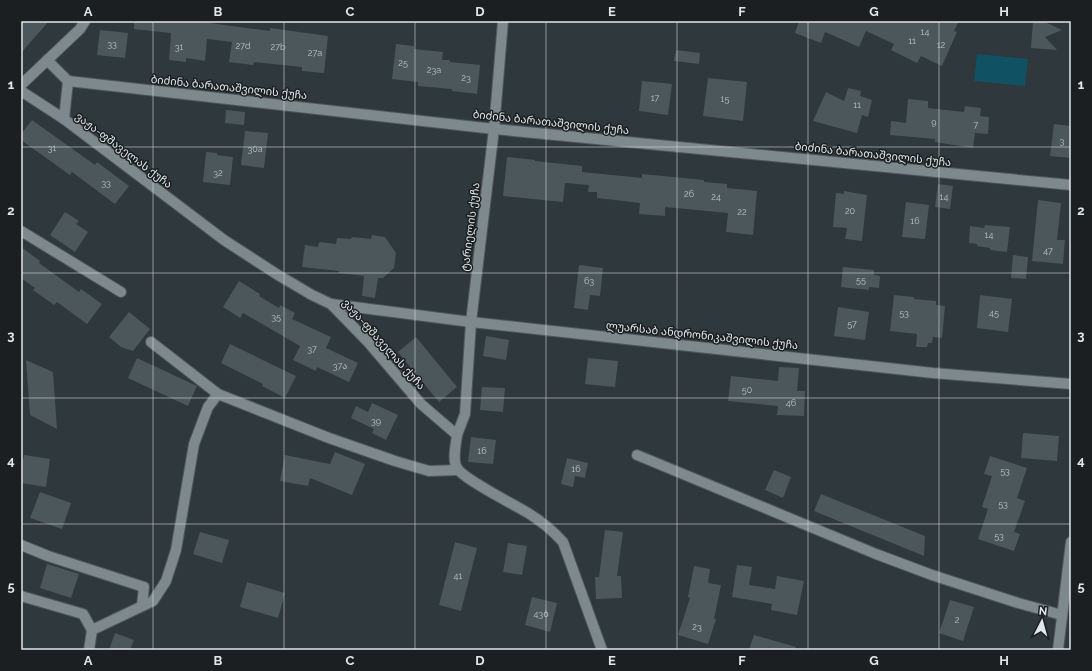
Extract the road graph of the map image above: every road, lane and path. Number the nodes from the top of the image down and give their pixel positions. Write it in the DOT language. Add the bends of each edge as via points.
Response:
graph roads {
  1 [pos="84,21"];
  2 [pos="503,21"];
  3 [pos="47,60"];
  4 [pos="68,81"];
  5 [pos="21,85"];
  6 [pos="21,91"];
  7 [pos="64,120"];
  8 [pos="494,129"];
  9 [pos="1071,185"];
  10 [pos="21,232"];
  11 [pos="121,292"];
  12 [pos="331,304"];
  13 [pos="471,322"];
  14 [pos="151,342"];
  15 [pos="1071,384"];
  16 [pos="218,394"];
  17 [pos="457,435"];
  18 [pos="637,455"];
  19 [pos="458,470"];
  20 [pos="1071,542"];
  21 [pos="21,545"];
  22 [pos="21,596"];
  23 [pos="142,605"];
  24 [pos="1062,616"];
  25 [pos="92,630"];
  26 [pos="89,650"];
  27 [pos="602,650"];
  28 [pos="1058,650"];
  1 -- 3 [label="street" via="80,29"];
  2 -- 8 [label="street, ტარიელის ქუჩა"];
  3 -- 4 [label="street"];
  3 -- 5 [label="street"];
  4 -- 7 [label="street"];
  4 -- 8 [label="street, ბიძინა ბარათაშვილის ქუჩა"];
  6 -- 7 [label="street, ვაჟა-ფშაველას ქუჩა"];
  7 -- 12 [label="street, ვაჟა-ფშაველას ქუჩა" via="224,240 278,275"];
  8 -- 9 [label="street, ბიძინა ბარათაშვილის ქუჩა"];
  8 -- 13 [label="street, ტარიელის ქუჩა"];
  10 -- 11 [label="street"];
  12 -- 13 [label="street, ლუარსაბ ანდრონიკაშვილის ქუჩა"];
  12 -- 17 [label="street, ვაჟა-ფშაველას ქუჩა" via="368,342 421,404"];
  13 -- 15 [label="street, ლუარსაბ ანდრონიკაშვილის ქუჩა" via="925,372"];
  13 -- 17 [label="street, ტარიელის ქუჩა" via="465,414"];
  14 -- 16 [label="street"];
  16 -- 19 [label="street" via="395,461 429,471"];
  16 -- 23 [label="street" via="208,407 194,444 176,550 166,581 154,600"];
  17 -- 19 [label="street" via="455,462"];
  18 -- 24 [label="street" via="932,575"];
  19 -- 27 [label="street" via="529,514 563,542"];
  20 -- 24 [label="street"];
  21 -- 23 [label="street" via="144,587"];
  22 -- 25 [label="street" via="83,614"];
  23 -- 25 [label="street"];
  24 -- 28 [label="street"];
  25 -- 26 [label="street"];
}
